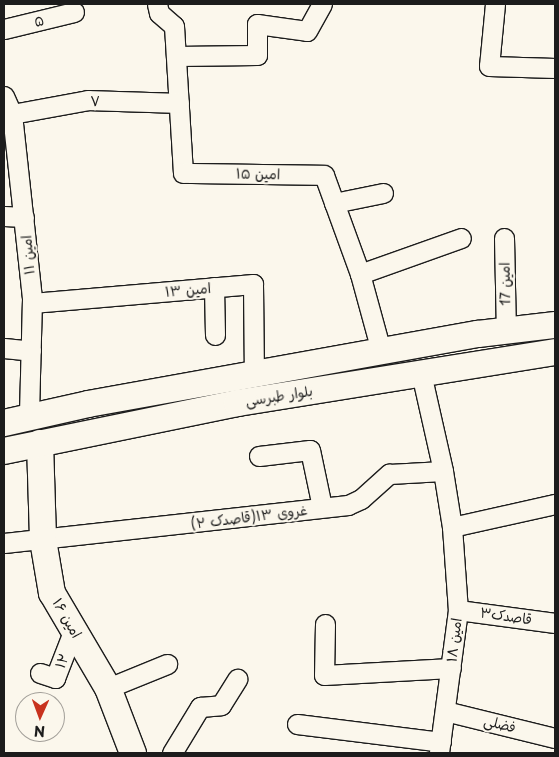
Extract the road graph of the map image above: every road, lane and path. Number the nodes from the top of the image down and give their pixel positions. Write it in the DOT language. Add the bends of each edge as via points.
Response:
graph roads {
  1 [pos="157,4"];
  2 [pos="322,4"];
  3 [pos="495,4"];
  4 [pos="74,12"];
  5 [pos="4,29"];
  6 [pos="176,56"];
  7 [pos="555,68"];
  8 [pos="4,96"];
  9 [pos="179,103"];
  10 [pos="12,114"];
  11 [pos="383,193"];
  12 [pos="334,203"];
  13 [pos="4,216"];
  14 [pos="24,217"];
  15 [pos="461,238"];
  16 [pos="504,238"];
  17 [pos="360,274"];
  18 [pos="214,288"];
  19 [pos="32,303"];
  20 [pos="555,325"];
  21 [pos="506,330"];
  22 [pos="215,335"];
  23 [pos="4,348"];
  24 [pos="31,351"];
  25 [pos="381,352"];
  26 [pos="555,352"];
  27 [pos="421,373"];
  28 [pos="254,375"];
  29 [pos="29,417"];
  30 [pos="4,423"];
  31 [pos="40,443"];
  32 [pos="4,451"];
  33 [pos="259,456"];
  34 [pos="443,471"];
  35 [pos="555,504"];
  36 [pos="322,507"];
  37 [pos="452,527"];
  38 [pos="43,540"];
  39 [pos="4,543"];
  40 [pos="458,610"];
  41 [pos="555,623"];
  42 [pos="325,624"];
  43 [pos="74,629"];
  44 [pos="168,664"];
  45 [pos="451,668"];
  46 [pos="40,673"];
  47 [pos="237,679"];
  48 [pos="108,688"];
  49 [pos="445,711"];
  50 [pos="296,724"];
  51 [pos="555,738"];
  52 [pos="440,748"];
  53 [pos="133,753"];
  54 [pos="172,753"];
  1 -- 6 [label="street, امین ۱۵" via="159,13 174,26"];
  2 -- 6 [label="street" via="307,31 258,24 258,55"];
  3 -- 7 [label="street" via="489,66"];
  4 -- 5 [label="street, ۵"];
  6 -- 9 [label="street, امین ۱۵"];
  8 -- 10 [label="street, امین ۱۱"];
  9 -- 10 [label="street, ۷" via="88,100"];
  9 -- 12 [label="street, امین ۱۵" via="183,173 324,175"];
  10 -- 14 [label="street, امین ۱۱"];
  11 -- 12 [label="street"];
  12 -- 17 [label="street, امین ۱۵"];
  13 -- 14 [label="street"];
  14 -- 19 [label="street, امین ۱۱"];
  15 -- 17 [label="street"];
  16 -- 21 [label="street, امین 17"];
  17 -- 25 [label="street, امین ۱۵"];
  18 -- 19 [label="street, امین ۱۳"];
  18 -- 22 [label="street"];
  18 -- 28 [label="street, امین ۱۳" via="253,284"];
  19 -- 24 [label="street, امین ۱۱"];
  20 -- 21 [label="main road, بلوار طبرسی"];
  21 -- 25 [label="main road, بلوار طبرسی"];
  23 -- 24 [label="street"];
  24 -- 29 [label="street, امین ۱۱"];
  25 -- 28 [label="main road, بلوار طبرسی"];
  26 -- 27 [label="main road, بلوار طبرسی"];
  27 -- 31 [label="main road, بلوار طبرسی" via="237,403"];
  27 -- 34 [label="street, امین ۱۸"];
  28 -- 29 [label="main road, بلوار طبرسی"];
  29 -- 30 [label="main road, بلوار طبرسی"];
  31 -- 32 [label="main road, بلوار طبرسی"];
  31 -- 38 [label="main road, امین ۱۶"];
  33 -- 36 [label="street" via="310,450"];
  34 -- 36 [label="street, غروی ۱۳(قاصدک ۲)" via="388,474 355,504"];
  34 -- 37 [label="street, امین ۱۸"];
  35 -- 37 [label="street"];
  36 -- 38 [label="street, غروی ۱۳(قاصدک ۲)"];
  37 -- 40 [label="street, امین ۱۸"];
  38 -- 39 [label="street, غروی ۱۳(قاصدک ۲)"];
  38 -- 43 [label="main road, امین ۱۶" via="52,593"];
  40 -- 41 [label="street, قاصدک۳"];
  40 -- 45 [label="street, امین ۱۸"];
  42 -- 45 [label="street" via="324,675"];
  43 -- 46 [label="street, ۱۲" via="55,678"];
  43 -- 48 [label="main road, امین ۱۶"];
  44 -- 48 [label="street"];
  45 -- 49 [label="street, امین ۱۸"];
  47 -- 54 [label="street" via="221,705 200,707"];
  48 -- 53 [label="main road, امین ۱۶"];
  49 -- 51 [label="street, فضلی"];
  49 -- 52 [label="street, امین ۱۸"];
  50 -- 52 [label="street"];
}
